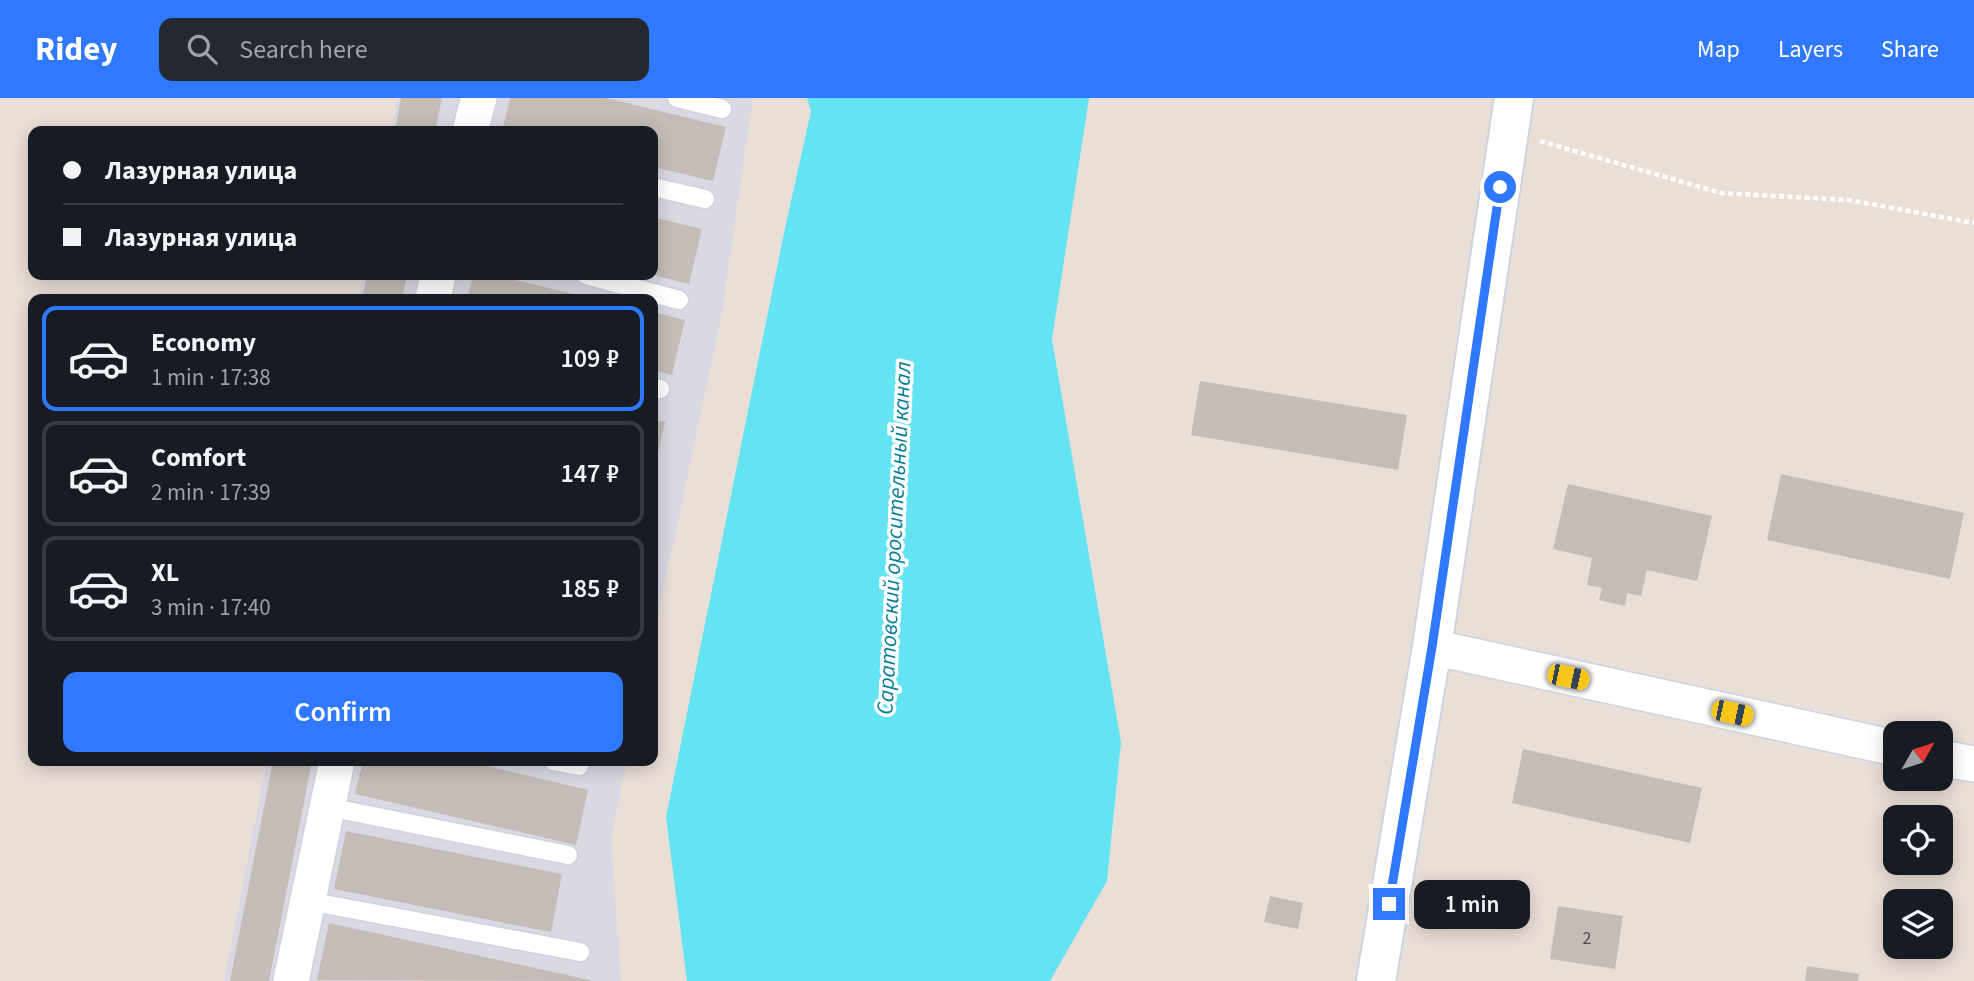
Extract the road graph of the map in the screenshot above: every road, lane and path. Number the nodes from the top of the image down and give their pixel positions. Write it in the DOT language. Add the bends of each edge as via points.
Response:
graph roads {
  1 [pos="479,98"];
  2 [pos="677,98"];
  3 [pos="722,109"];
  4 [pos="1511,116"];
  5 [pos="471,126"];
  6 [pos="658,188"];
  7 [pos="705,199"];
  8 [pos="1974,223"];
  9 [pos="605,280"];
  10 [pos="657,294"];
  11 [pos="658,294"];
  12 [pos="679,300"];
  13 [pos="1432,647"];
  14 [pos="1883,745"];
  15 [pos="1953,760"];
  16 [pos="1974,764"];
  17 [pos="336,766"];
  18 [pos="328,807"];
  19 [pos="568,855"];
  20 [pos="308,901"];
  21 [pos="580,952"];
  22 [pos="292,981"];
  23 [pos="1376,981"];
  1 -- 5 [label="street"];
  2 -- 3 [label="lane"];
  4 -- 8 [label="path" via="1721,193 1849,200"];
  4 -- 13 [label="street"];
  6 -- 7 [label="lane"];
  9 -- 10 [label="lane"];
  11 -- 12 [label="lane"];
  13 -- 14 [label="street"];
  13 -- 23 [label="street"];
  15 -- 16 [label="street"];
  17 -- 18 [label="street"];
  18 -- 19 [label="lane"];
  18 -- 20 [label="street"];
  20 -- 21 [label="lane"];
  20 -- 22 [label="street"];
}
